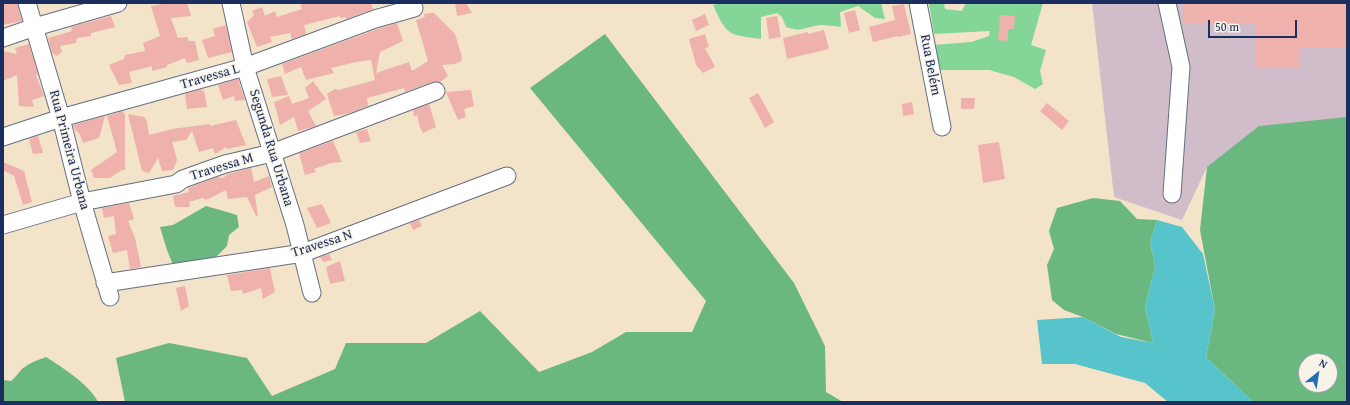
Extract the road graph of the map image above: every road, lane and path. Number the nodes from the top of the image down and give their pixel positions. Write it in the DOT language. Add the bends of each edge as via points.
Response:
graph roads {
  1 [pos="27,3"];
  2 [pos="118,3"];
  3 [pos="231,3"];
  4 [pos="918,3"];
  5 [pos="1167,3"];
  6 [pos="414,8"];
  7 [pos="35,27"];
  8 [pos="3,38"];
  9 [pos="245,67"];
  10 [pos="436,91"];
  11 [pos="61,118"];
  12 [pos="942,127"];
  13 [pos="3,137"];
  14 [pos="272,153"];
  15 [pos="507,176"];
  16 [pos="1172,194"];
  17 [pos="82,202"];
  18 [pos="3,225"];
  19 [pos="303,253"];
  20 [pos="107,290"];
  21 [pos="312,293"];
  1 -- 7 [label="street, Rua Primeira Urbana"];
  2 -- 7 [label="street"];
  3 -- 9 [label="street, Segunda Rua Urbana"];
  4 -- 12 [label="street, Rua Belém"];
  5 -- 16 [label="street" via="1180,67"];
  6 -- 9 [label="street, Travessa L" via="375,19"];
  7 -- 8 [label="street"];
  7 -- 11 [label="street, Rua Primeira Urbana"];
  9 -- 11 [label="street, Travessa L"];
  9 -- 14 [label="street, Segunda Rua Urbana"];
  10 -- 14 [label="street, Travessa M"];
  11 -- 13 [label="street, Travessa L"];
  11 -- 17 [label="street, Rua Primeira Urbana"];
  14 -- 17 [label="street, Travessa M" via="225,164 176,184"];
  14 -- 19 [label="street, Segunda Rua Urbana"];
  15 -- 19 [label="street, Travessa N"];
  17 -- 18 [label="street, Travessa M"];
  17 -- 20 [label="street, Rua Primeira Urbana"];
  19 -- 20 [label="street, Travessa N"];
  19 -- 21 [label="street, Segunda Rua Urbana"];
}
